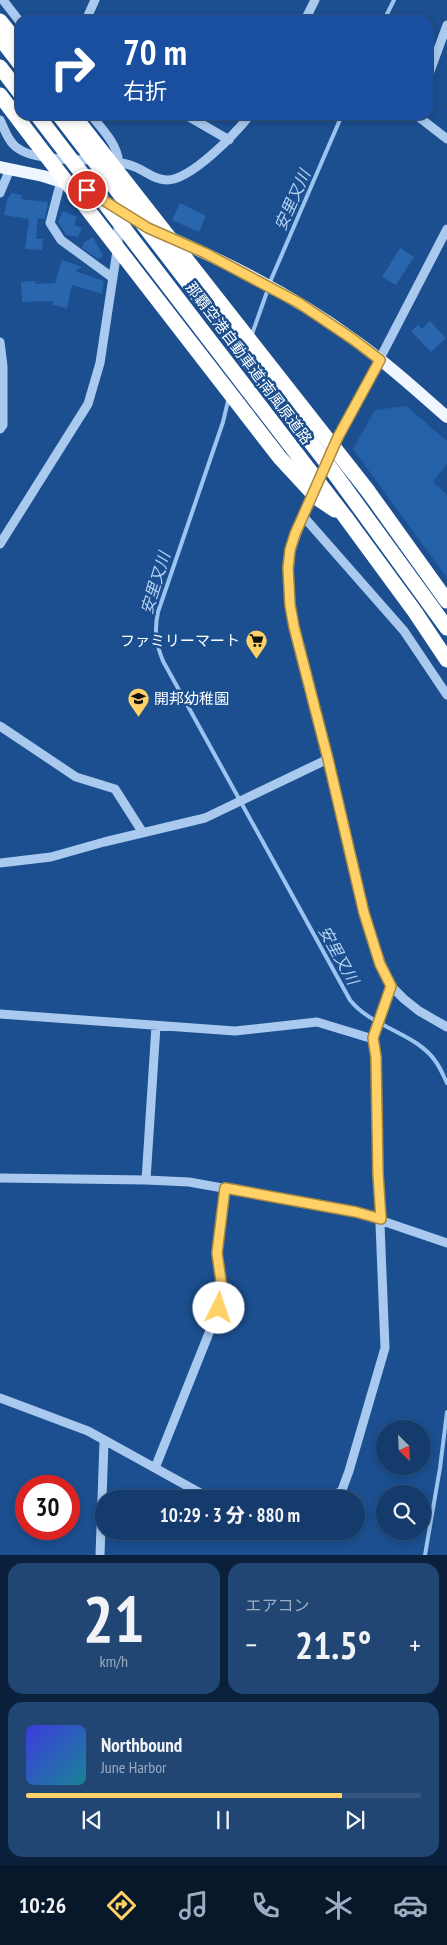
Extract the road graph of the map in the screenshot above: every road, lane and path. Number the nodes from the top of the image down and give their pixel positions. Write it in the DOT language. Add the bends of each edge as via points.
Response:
graph roads {
  1 [pos="3,0"];
  2 [pos="95,0"];
  3 [pos="315,0"];
  4 [pos="88,15"];
  5 [pos="308,15"];
  6 [pos="15,16"];
  7 [pos="0,21"];
  8 [pos="447,25"];
  9 [pos="0,38"];
  10 [pos="15,40"];
  11 [pos="15,58"];
  12 [pos="433,63"];
  13 [pos="0,67"];
  14 [pos="15,86"];
  15 [pos="0,95"];
  16 [pos="15,115"];
  17 [pos="0,120"];
  18 [pos="19,120"];
  19 [pos="41,120"];
  20 [pos="63,120"];
  21 [pos="76,120"];
  22 [pos="95,120"];
  23 [pos="195,120"];
  24 [pos="246,120"];
  25 [pos="423,120"];
  26 [pos="447,139"];
  27 [pos="229,140"];
  28 [pos="120,163"];
  29 [pos="5,168"];
  30 [pos="61,181"];
  31 [pos="0,193"];
  32 [pos="118,209"];
  33 [pos="447,229"];
  34 [pos="113,278"];
  35 [pos="0,342"];
  36 [pos="380,360"];
  37 [pos="447,416"];
  38 [pos="0,429"];
  39 [pos="303,516"];
  40 [pos="346,518"];
  41 [pos="0,544"];
  42 [pos="447,601"];
  43 [pos="447,628"];
  44 [pos="447,660"];
  45 [pos="447,695"];
  46 [pos="0,726"];
  47 [pos="328,759"];
  48 [pos="143,833"];
  49 [pos="0,863"];
  50 [pos="391,986"];
  51 [pos="0,1014"];
  52 [pos="156,1026"];
  53 [pos="447,1027"];
  54 [pos="373,1038"];
  55 [pos="0,1178"];
  56 [pos="146,1180"];
  57 [pos="225,1188"];
  58 [pos="381,1219"];
  59 [pos="447,1243"];
  60 [pos="0,1398"];
  61 [pos="104,1442"];
  62 [pos="155,1468"];
  63 [pos="195,1490"];
  64 [pos="342,1490"];
  65 [pos="100,1555"];
  1 -- 6 [label="street"];
  2 -- 4 [label="street"];
  3 -- 5 [label="street"];
  7 -- 10 [label="highway"];
  8 -- 12 [label="street"];
  9 -- 11 [label="highway"];
  13 -- 14 [label="highway"];
  15 -- 16 [label="highway, bridge"];
  17 -- 28 [label="street" via="8,138 19,150 61,160"];
  18 -- 40 [label="highway, bridge" via="275,451 317,498"];
  19 -- 40 [label="highway, 那覇空港自動車道;南風原道路, bridge"];
  20 -- 43 [label="highway, 那覇空港自動車道;南風原道路, bridge" via="332,470"];
  21 -- 42 [label="highway, bridge" via="368,491"];
  22 -- 28 [label="street" via="115,146"];
  23 -- 27 [label="street"];
  24 -- 27 [label="street"];
  25 -- 26 [label="street"];
  27 -- 28 [label="street" via="176,179 153,177 134,166"];
  28 -- 32 [label="street"];
  29 -- 30 [label="main road"];
  29 -- 31 [label="street"];
  30 -- 32 [label="main road" via="87,190"];
  30 -- 34 [label="street" via="50,223 61,240"];
  32 -- 34 [label="street"];
  32 -- 36 [label="main road" via="148,228 276,290 332,324"];
  33 -- 36 [label="street"];
  34 -- 41 [label="street" via="100,363 88,404"];
  35 -- 38 [label="street" via="3,425"];
  36 -- 37 [label="main road"];
  36 -- 39 [label="street" via="338,437"];
  39 -- 45 [label="street" via="404,632"];
  39 -- 47 [label="street" via="290,550 290,605"];
  40 -- 44 [label="highway, 那覇空港自動車道;南風原道路"];
  46 -- 48 [label="street" via="76,777 116,789"];
  47 -- 48 [label="street" via="205,818"];
  47 -- 50 [label="street" via="364,913 380,964"];
  48 -- 49 [label="street" via="51,857"];
  50 -- 53 [label="street" via="419,1011"];
  50 -- 54 [label="street"];
  51 -- 52 [label="street"];
  52 -- 54 [label="street" via="235,1031 317,1022"];
  52 -- 56 [label="street"];
  54 -- 58 [label="street"];
  55 -- 56 [label="street"];
  56 -- 57 [label="street"];
  57 -- 58 [label="street"];
  57 -- 62 [label="street" via="217,1253 221,1281 219,1308"];
  58 -- 59 [label="street"];
  58 -- 64 [label="street" via="385,1348"];
  60 -- 61 [label="street" via="88,1432"];
  61 -- 62 [label="street"];
  61 -- 65 [label="street"];
  62 -- 63 [label="street"];
}
